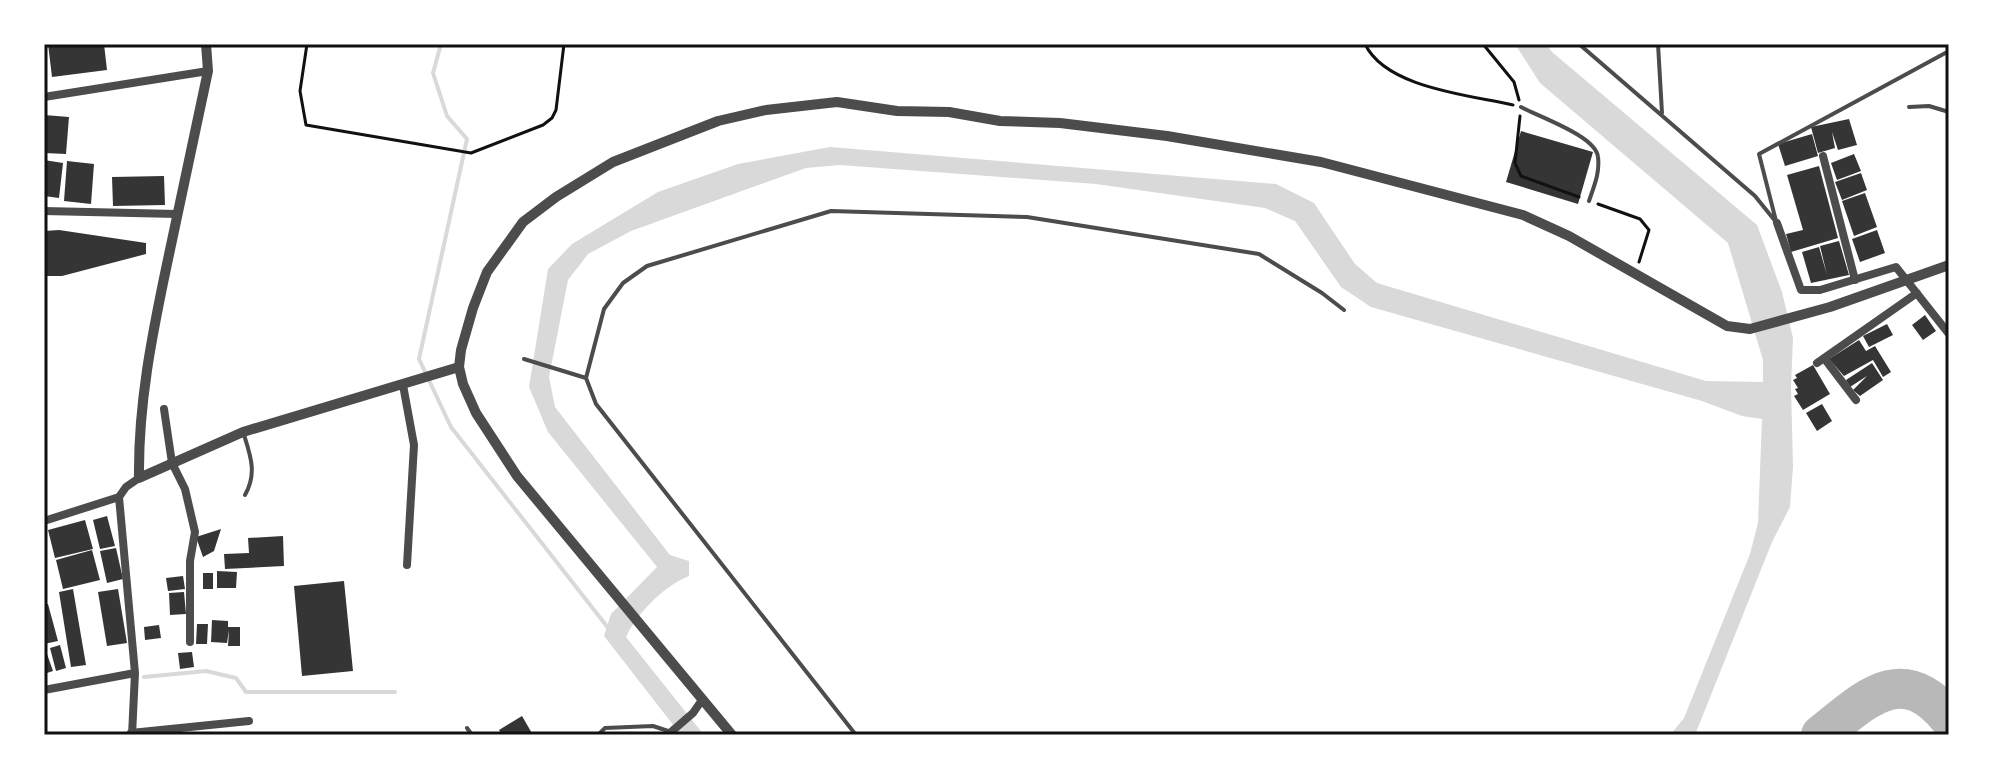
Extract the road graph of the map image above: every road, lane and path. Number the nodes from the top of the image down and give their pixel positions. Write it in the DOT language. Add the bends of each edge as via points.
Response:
graph roads {
  1 [pos="206,44"];
  2 [pos="307,44"];
  3 [pos="564,44"];
  4 [pos="1365,44"];
  5 [pos="1483,44"];
  6 [pos="1579,44"];
  7 [pos="1658,44"];
  8 [pos="1949,51"];
  9 [pos="208,71"];
  10 [pos="44,97"];
  11 [pos="1521,107"];
  12 [pos="1909,107"];
  13 [pos="1949,112"];
  14 [pos="1662,115"];
  15 [pos="1823,156"];
  16 [pos="1589,201"];
  17 [pos="44,211"];
  18 [pos="177,214"];
  19 [pos="1777,223"];
  20 [pos="1949,265"];
  21 [pos="1635,272"];
  22 [pos="1855,280"];
  23 [pos="1907,281"];
  24 [pos="1917,293"];
  25 [pos="1344,310"];
  26 [pos="1949,334"];
  27 [pos="524,359"];
  28 [pos="459,367"];
  29 [pos="586,378"];
  30 [pos="403,385"];
  31 [pos="1856,400"];
  32 [pos="164,409"];
  33 [pos="243,432"];
  34 [pos="172,463"];
  35 [pos="139,478"];
  36 [pos="245,495"];
  37 [pos="119,497"];
  38 [pos="44,521"];
  39 [pos="407,565"];
  40 [pos="190,642"];
  41 [pos="135,673"];
  42 [pos="44,690"];
  43 [pos="702,700"];
  44 [pos="249,721"];
  45 [pos="467,728"];
  46 [pos="672,732"];
  47 [pos="131,734"];
  48 [pos="472,735"];
  49 [pos="598,735"];
  50 [pos="732,735"];
  51 [pos="856,735"];
  1 -- 9 [label="street"];
  2 -- 3 [label="path" via="300,91 306,125 471,153 552,118"];
  4 -- 11 [label="path" via="1403,79"];
  5 -- 11 [label="path" via="1514,82"];
  6 -- 14 [label="lane"];
  7 -- 14 [label="lane"];
  8 -- 19 [label="lane" via="1759,154"];
  9 -- 10 [label="street"];
  9 -- 18 [label="street"];
  11 -- 16 [label="lane" via="1592,144 1599,154 1598,175"];
  11 -- 16 [label="path" via="1515,163 1521,176"];
  12 -- 13 [label="lane"];
  14 -- 19 [label="lane" via="1755,196"];
  15 -- 22 [label="street"];
  16 -- 21 [label="path" via="1640,219 1649,230"];
  17 -- 18 [label="street"];
  18 -- 35 [label="street" via="144,387"];
  19 -- 22 [label="street" via="1801,290"];
  20 -- 23 [label="street"];
  21 -- 23 [label="street" via="1727,326 1750,329"];
  21 -- 28 [label="street" via="1523,215 1321,162 1167,136 837,102 718,121 613,162 556,197 523,222 487,272"];
  22 -- 23 [label="street" via="1896,267"];
  23 -- 24 [label="street"];
  24 -- 26 [label="street"];
  24 -- 31 [label="street" via="1820,360"];
  25 -- 29 [label="lane" via="1259,254 1027,217 831,211 647,266 623,283 604,309"];
  27 -- 29 [label="lane"];
  28 -- 30 [label="street"];
  28 -- 43 [label="street" via="468,399 517,476"];
  29 -- 51 [label="lane" via="596,404"];
  30 -- 33 [label="street"];
  30 -- 39 [label="street" via="414,445"];
  32 -- 34 [label="street"];
  33 -- 34 [label="street"];
  33 -- 36 [label="lane" via="253,480"];
  34 -- 35 [label="street"];
  34 -- 40 [label="street" via="185,489 195,532"];
  35 -- 37 [label="street"];
  37 -- 38 [label="street"];
  37 -- 41 [label="street"];
  41 -- 42 [label="street"];
  41 -- 47 [label="street"];
  43 -- 46 [label="street"];
  43 -- 50 [label="street"];
  44 -- 47 [label="street"];
  45 -- 48 [label="lane"];
  46 -- 49 [label="lane" via="653,726 605,728"];
}
